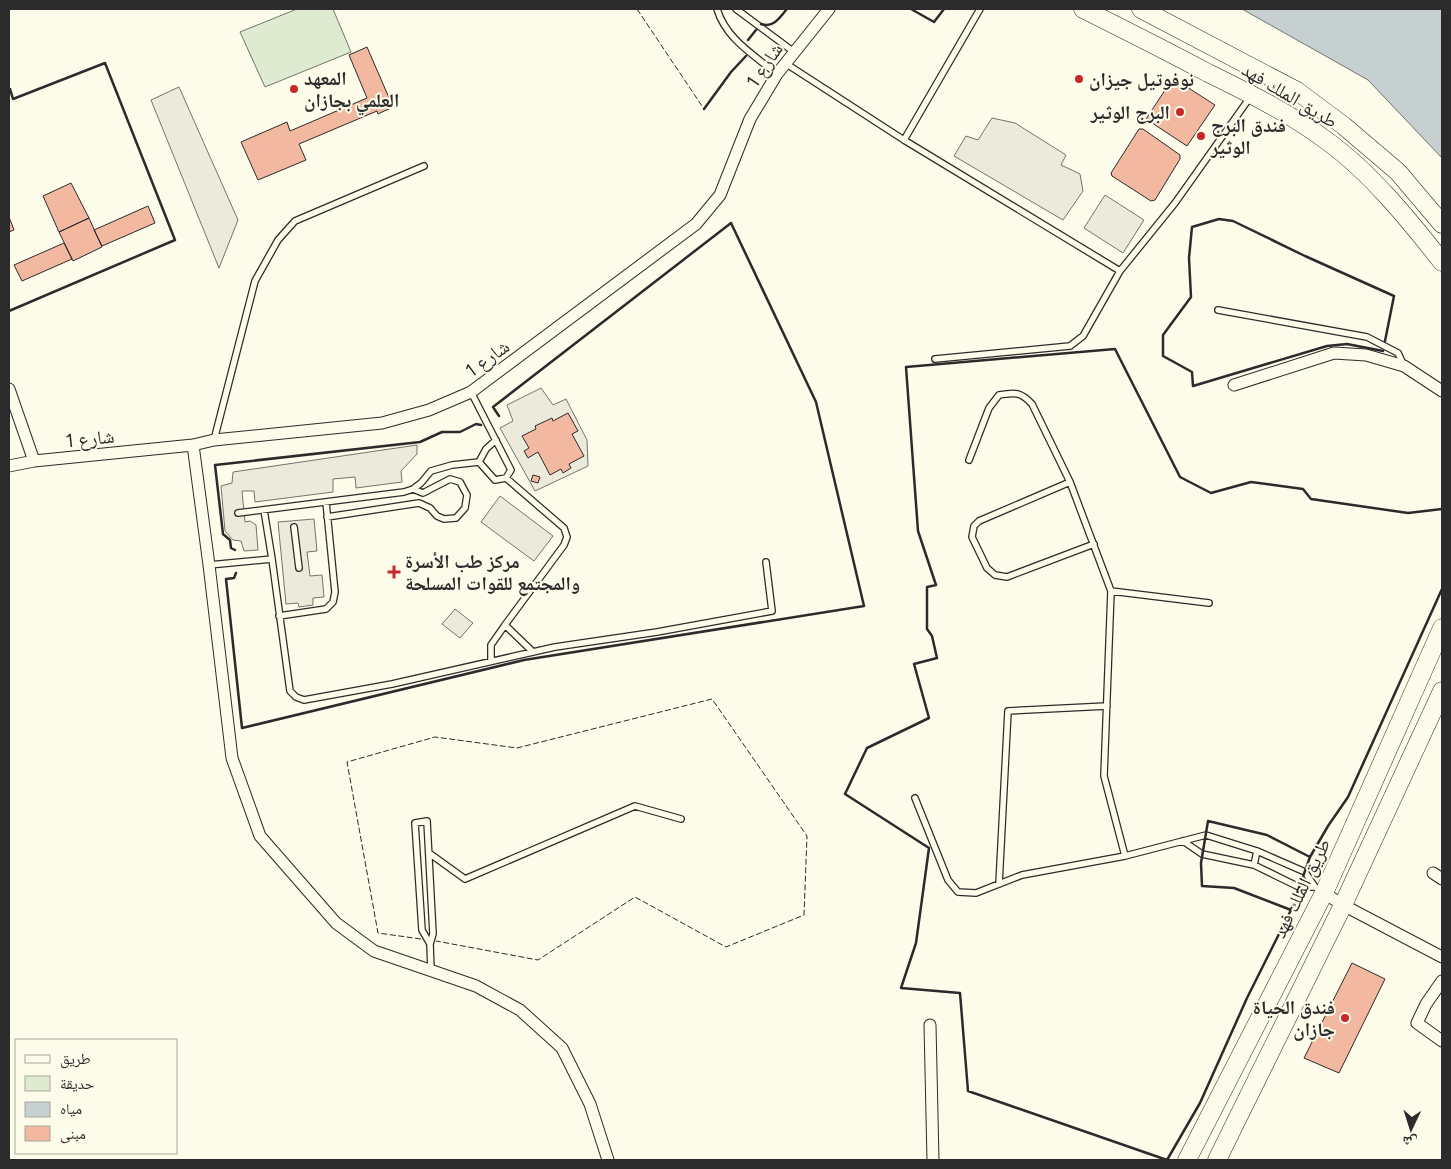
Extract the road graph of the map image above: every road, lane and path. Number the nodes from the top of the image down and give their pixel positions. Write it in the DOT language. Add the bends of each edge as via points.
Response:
graph roads {
  1 [pos="717,9"];
  2 [pos="736,9"];
  3 [pos="829,9"];
  4 [pos="980,9"];
  5 [pos="1083,9"];
  6 [pos="1141,9"];
  7 [pos="794,52"];
  8 [pos="785,63"];
  9 [pos="778,74"];
  10 [pos="1252,95"];
  11 [pos="904,140"];
  12 [pos="424,166"];
  13 [pos="1442,224"];
  14 [pos="1442,262"];
  15 [pos="1120,271"];
  16 [pos="1218,310"];
  17 [pos="935,360"];
  18 [pos="1404,366"];
  19 [pos="1437,381"];
  20 [pos="1234,385"];
  21 [pos="9,389"];
  22 [pos="1442,391"];
  23 [pos="471,392"];
  24 [pos="214,440"];
  25 [pos="496,440"];
  26 [pos="193,445"];
  27 [pos="969,460"];
  28 [pos="34,461"];
  29 [pos="478,462"];
  30 [pos="9,466"];
  31 [pos="506,478"];
  32 [pos="1070,482"];
  33 [pos="413,489"];
  34 [pos="326,502"];
  35 [pos="264,510"];
  36 [pos="238,513"];
  37 [pos="327,517"];
  38 [pos="294,527"];
  39 [pos="1094,544"];
  40 [pos="272,559"];
  41 [pos="766,562"];
  42 [pos="210,565"];
  43 [pos="299,568"];
  44 [pos="1111,590"];
  45 [pos="1209,603"];
  46 [pos="279,616"];
  47 [pos="505,625"];
  48 [pos="1442,628"];
  49 [pos="532,652"];
  50 [pos="491,660"];
  51 [pos="1442,691"];
  52 [pos="1107,706"];
  53 [pos="915,798"];
  54 [pos="681,819"];
  55 [pos="1183,841"];
  56 [pos="1257,851"];
  57 [pos="429,853"];
  58 [pos="1125,856"];
  59 [pos="1254,865"];
  60 [pos="999,884"];
  61 [pos="1320,890"];
  62 [pos="1344,905"];
  63 [pos="430,944"];
  64 [pos="1442,957"];
  65 [pos="431,970"];
  66 [pos="1442,982"];
  67 [pos="930,1025"];
  68 [pos="1442,1041"];
  69 [pos="608,1160"];
  70 [pos="933,1160"];
  71 [pos="1187,1160"];
  72 [pos="1217,1160"];
  1 -- 9 [label="lane" via="721,22 733,38"];
  2 -- 7 [label="lane"];
  3 -- 7 [label="street, شارع 1"];
  4 -- 11 [label="lane"];
  5 -- 10 [label="main road, طريق الملك فهد"];
  6 -- 13 [label="main road, طريق الملك فهد" via="1297,91 1398,172"];
  7 -- 8 [label="street, شارع 1"];
  8 -- 9 [label="street, شارع 1"];
  8 -- 11 [label="lane"];
  9 -- 23 [label="street, شارع 1" via="750,119 720,195 696,224"];
  10 -- 14 [label="main road, طريق الملك فهد" via="1328,141 1370,178"];
  10 -- 15 [label="lane" via="1175,203"];
  11 -- 15 [label="lane"];
  12 -- 24 [label="lane" via="295,221 278,240 256,281"];
  15 -- 17 [label="lane" via="1083,336 1070,346"];
  16 -- 18 [label="lane" via="1367,337 1398,353"];
  18 -- 19 [label="street"];
  18 -- 20 [label="street" via="1366,355 1334,353"];
  19 -- 22 [label="street"];
  21 -- 28 [label="street"];
  23 -- 24 [label="street, شارع 1" via="428,410 382,423"];
  23 -- 25 [label="lane"];
  24 -- 26 [label="street, شارع 1"];
  25 -- 29 [label="lane"];
  25 -- 31 [label="lane" via="511,470"];
  26 -- 28 [label="street, شارع 1"];
  26 -- 42 [label="street"];
  27 -- 32 [label="lane" via="989,408 999,395 1024,395 1032,404"];
  28 -- 30 [label="street, شارع 1"];
  29 -- 31 [label="lane" via="495,480"];
  29 -- 33 [label="lane" via="431,472"];
  31 -- 47 [label="lane" via="564,528 567,537"];
  32 -- 39 [label="lane"];
  32 -- 39 [label="lane" via="980,521 974,526 972,537 987,568 995,575 1007,577"];
  33 -- 34 [label="lane"];
  33 -- 37 [label="lane" via="422,493 450,479 460,482 467,495 465,508 456,518 444,519 419,503"];
  34 -- 35 [label="lane"];
  34 -- 37 [label="lane"];
  35 -- 36 [label="lane"];
  35 -- 40 [label="lane"];
  37 -- 46 [label="lane" via="335,592 333,602 326,609"];
  38 -- 43 [label="lane"];
  39 -- 44 [label="lane"];
  40 -- 42 [label="lane"];
  40 -- 46 [label="lane"];
  41 -- 49 [label="lane" via="772,611"];
  42 -- 65 [label="street" via="232,758 260,836 336,922 374,951"];
  44 -- 45 [label="lane"];
  44 -- 52 [label="lane"];
  46 -- 50 [label="lane" via="290,691 304,700 392,684"];
  47 -- 49 [label="lane"];
  47 -- 50 [label="lane" via="491,645"];
  48 -- 61 [label="main road, طريق الملك فهد"];
  49 -- 50 [label="lane"];
  51 -- 62 [label="main road"];
  52 -- 58 [label="lane" via="1104,776"];
  52 -- 60 [label="lane" via="1008,711"];
  53 -- 60 [label="lane" via="948,880 958,892 976,894"];
  54 -- 57 [label="lane" via="635,806 465,879"];
  55 -- 56 [label="lane" via="1206,835"];
  55 -- 58 [label="lane"];
  55 -- 59 [label="lane" via="1202,854"];
  56 -- 59 [label="lane"];
  56 -- 61 [label="lane" via="1305,872"];
  57 -- 63 [label="lane" via="433,934"];
  57 -- 63 [label="lane" via="427,822 415,823 422,930"];
  58 -- 60 [label="lane" via="1022,875"];
  59 -- 61 [label="lane" via="1299,887"];
  61 -- 62 [label="street"];
  61 -- 71 [label="main road, طريق الملك فهد"];
  62 -- 64 [label="street"];
  62 -- 72 [label="main road"];
  63 -- 65 [label="lane"];
  65 -- 69 [label="street" via="476,986 520,1010 562,1048 590,1104"];
  66 -- 68 [label="street" via="1417,1023"];
  67 -- 70 [label="street"];
}
